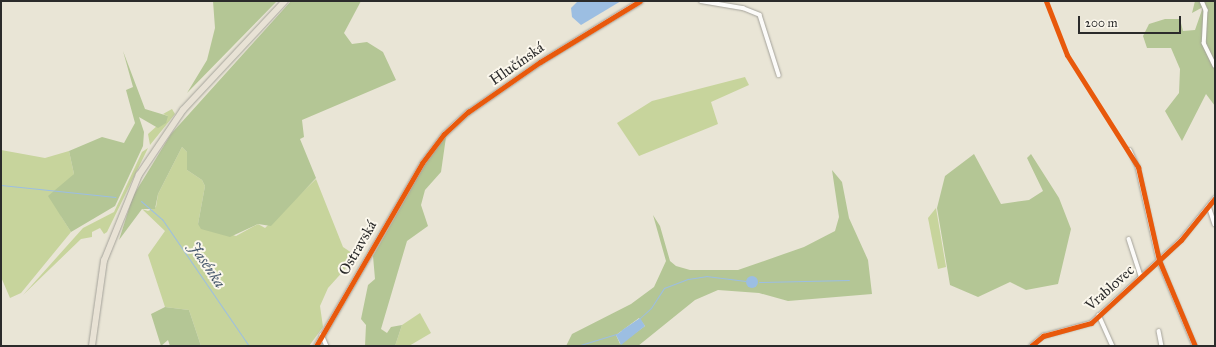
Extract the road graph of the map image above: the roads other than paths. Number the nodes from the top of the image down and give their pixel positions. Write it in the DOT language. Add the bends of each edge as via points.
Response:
graph roads {
  1 [pos="285,1"];
  2 [pos="640,1"];
  3 [pos="701,1"];
  4 [pos="1202,1"];
  5 [pos="1215,66"];
  6 [pos="779,75"];
  7 [pos="1130,150"];
  8 [pos="422,163"];
  9 [pos="1215,198"];
  10 [pos="1209,206"];
  11 [pos="1215,224"];
  12 [pos="1129,239"];
  13 [pos="1159,260"];
  14 [pos="1141,277"];
  15 [pos="1099,315"];
  16 [pos="1159,331"];
  17 [pos="322,335"];
  18 [pos="92,346"];
  19 [pos="316,346"];
  20 [pos="327,346"];
  21 [pos="1031,346"];
  22 [pos="1113,346"];
  23 [pos="1162,346"];
  24 [pos="1195,346"];
  1 -- 18 [label="main road" via="182,110 139,175 104,261"];
  2 -- 8 [label="street, Hlučínská" via="587,30 468,112 440,138"];
  3 -- 6 [label="street" via="743,8 760,15"];
  4 -- 5 [label="street" via="1206,10 1204,43"];
  7 -- 13 [label="street" via="1138,167"];
  8 -- 17 [label="street, Ostravská"];
  9 -- 10 [label="street, Vrablovec"];
  10 -- 11 [label="street"];
  10 -- 13 [label="street, Vrablovec"];
  12 -- 14 [label="street, Vrablovec"];
  13 -- 14 [label="street, Vrablovec"];
  13 -- 24 [label="street"];
  14 -- 15 [label="street, Vrablovec"];
  15 -- 21 [label="street, Vrablovec" via="1082,327 1043,336"];
  15 -- 22 [label="street, Vrablovec"];
  16 -- 23 [label="street"];
  17 -- 19 [label="street, Ostravská"];
  17 -- 20 [label="street"];
}
